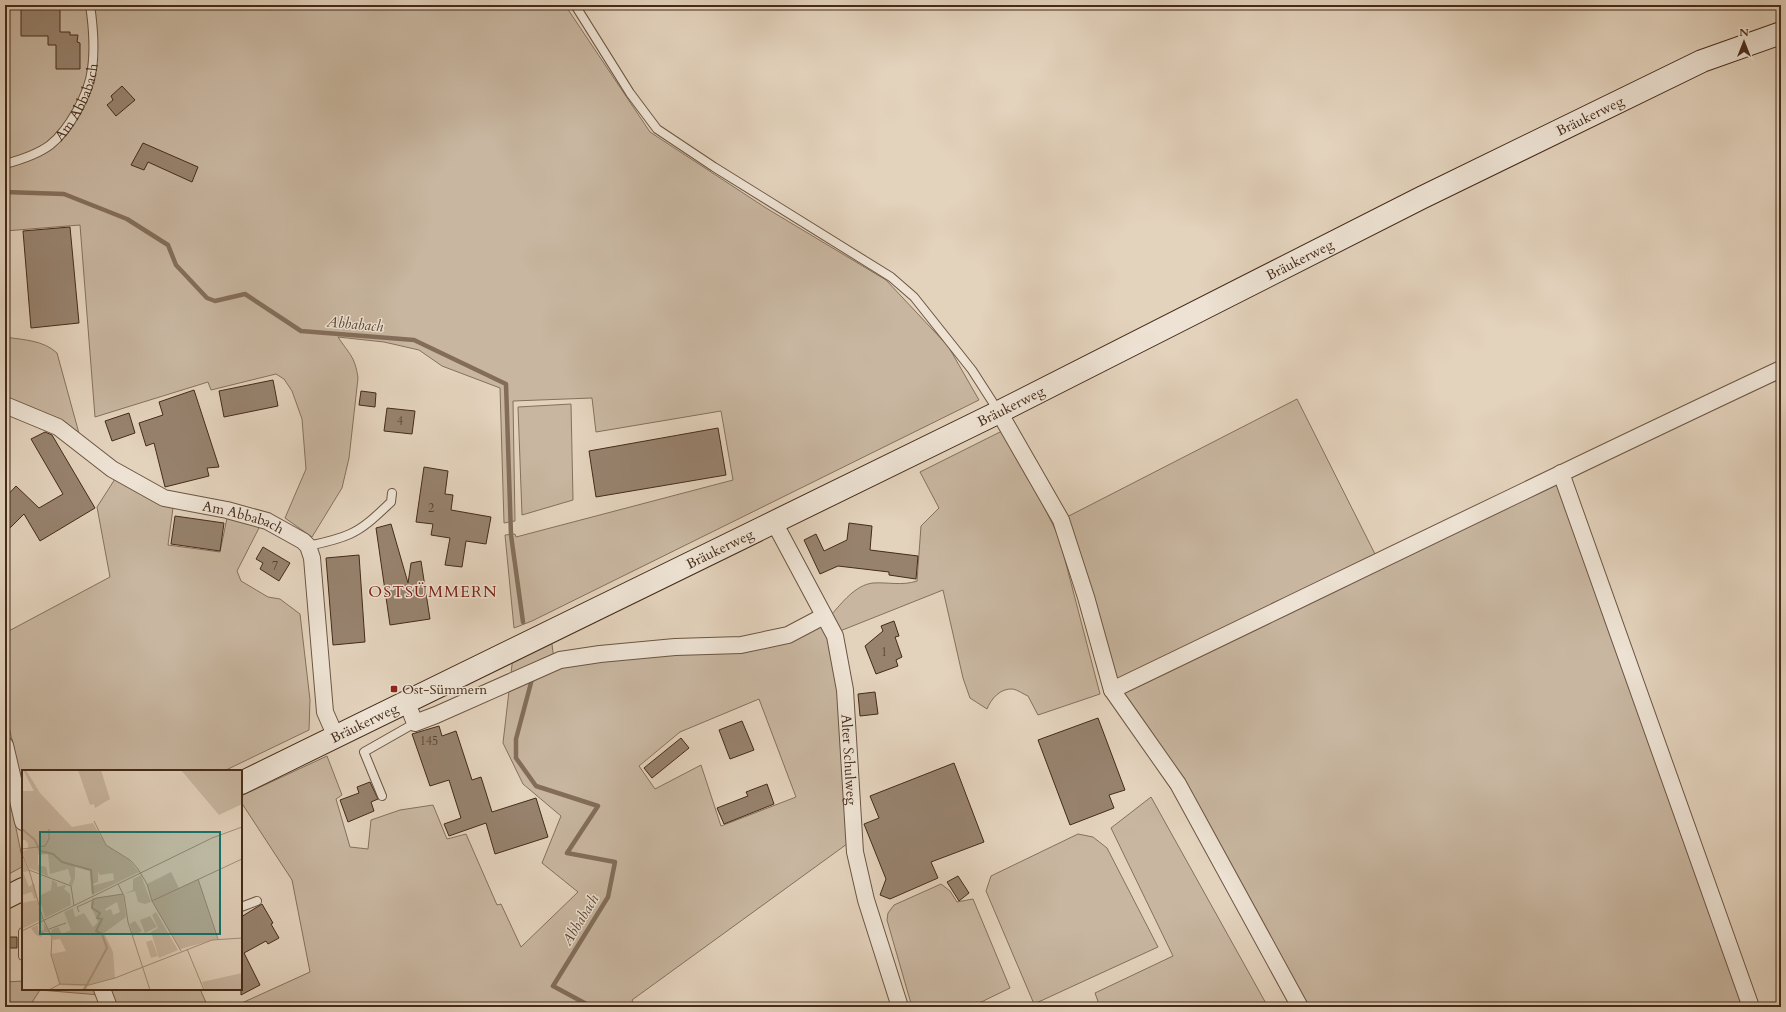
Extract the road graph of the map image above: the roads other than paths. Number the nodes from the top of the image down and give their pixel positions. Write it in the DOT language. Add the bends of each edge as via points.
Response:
graph roads {
  1 [pos="90,5"];
  2 [pos="575,5"];
  3 [pos="1781,34"];
  4 [pos="5,164"];
  5 [pos="1781,369"];
  6 [pos="5,404"];
  7 [pos="999,412"];
  8 [pos="1561,473"];
  9 [pos="392,493"];
  10 [pos="774,522"];
  11 [pos="308,546"];
  12 [pos="824,616"];
  13 [pos="1112,690"];
  14 [pos="407,703"];
  15 [pos="415,723"];
  16 [pos="336,737"];
  17 [pos="5,745"];
  18 [pos="242,783"];
  19 [pos="382,796"];
  20 [pos="22,818"];
  21 [pos="22,890"];
  22 [pos="5,898"];
  23 [pos="257,901"];
  24 [pos="242,907"];
  25 [pos="102,990"];
  26 [pos="109,1007"];
  27 [pos="900,1007"];
  28 [pos="1300,1007"];
  29 [pos="1751,1007"];
  1 -- 4 [label="lane, Am Abbabach" via="93,26 92,70 75,115 50,145"];
  2 -- 7 [label="lane" via="630,93 657,129 891,277 914,296 972,370"];
  3 -- 7 [label="main road, Bräukerweg" via="1702,61 1421,198"];
  5 -- 8 [label="street"];
  6 -- 11 [label="street, Am Abbabach" via="58,427 112,469 164,498 228,510 267,521 296,536"];
  7 -- 10 [label="main road, Bräukerweg"];
  7 -- 13 [label="street" via="1060,520 1086,597"];
  8 -- 13 [label="street"];
  8 -- 29 [label="street"];
  9 -- 11 [label="lane" via="392,502 361,528 337,539"];
  10 -- 12 [label="street, Alter Schulweg"];
  10 -- 14 [label="main road, Bräukerweg"];
  11 -- 16 [label="street" via="312,558 325,712"];
  12 -- 15 [label="street" via="788,635 741,646 668,648 560,660"];
  12 -- 27 [label="street, Alter Schulweg" via="834,636 845,690 854,852 866,900"];
  13 -- 28 [label="street" via="1178,784"];
  14 -- 15 [label="street"];
  14 -- 16 [label="main road, Bräukerweg"];
  15 -- 19 [label="lane" via="364,752"];
  16 -- 18 [label="main road, Bräukerweg"];
  17 -- 20 [label="street"];
  21 -- 22 [label="main road"];
  23 -- 24 [label="lane"];
  25 -- 26 [label="street"];
}
